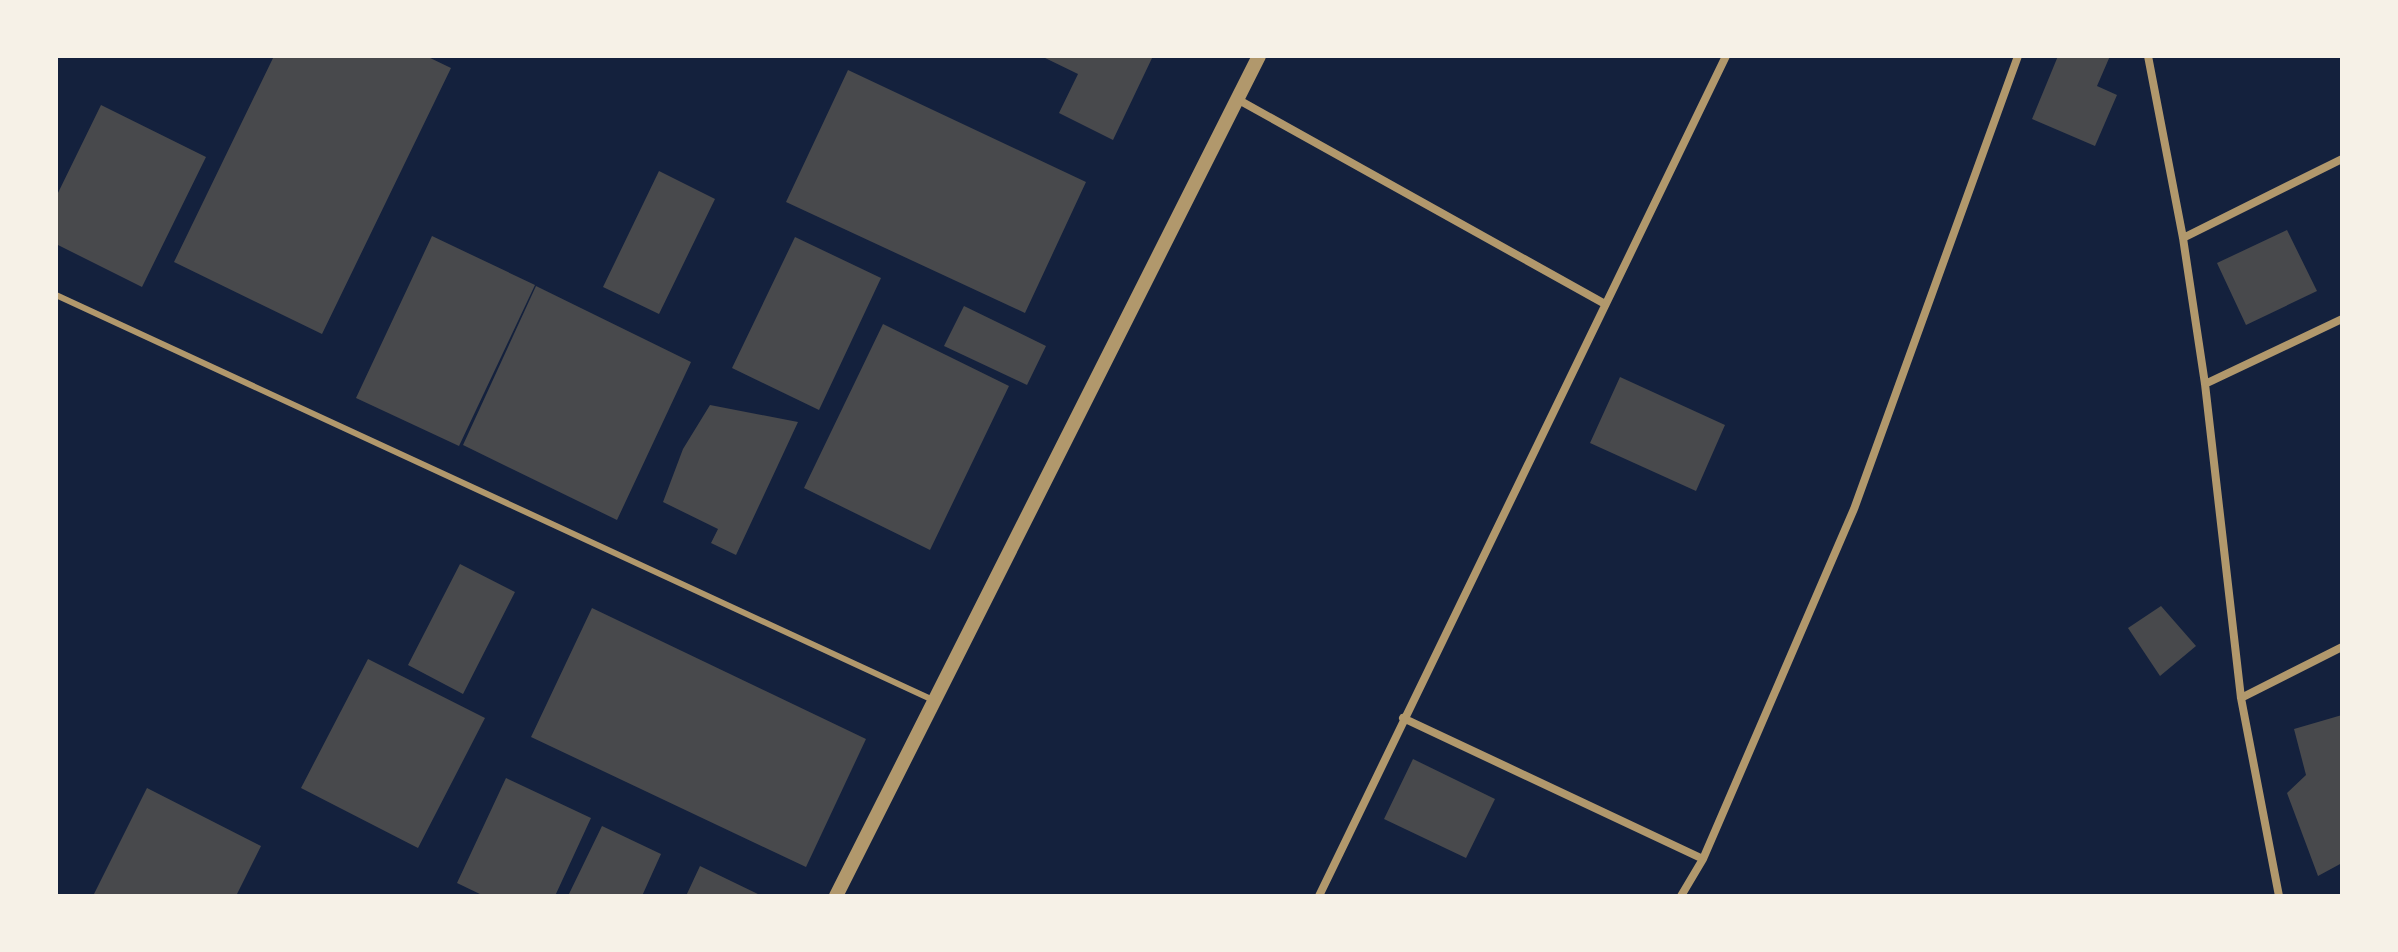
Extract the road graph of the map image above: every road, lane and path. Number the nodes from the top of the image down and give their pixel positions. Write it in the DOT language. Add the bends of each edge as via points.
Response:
graph roads {
  1 [pos="1259,56"];
  2 [pos="1726,56"];
  3 [pos="2018,56"];
  4 [pos="2148,56"];
  5 [pos="1237,99"];
  6 [pos="2342,159"];
  7 [pos="2183,238"];
  8 [pos="56,295"];
  9 [pos="1605,304"];
  10 [pos="2342,319"];
  11 [pos="2205,384"];
  12 [pos="2342,647"];
  13 [pos="2241,698"];
  14 [pos="933,700"];
  15 [pos="1403,718"];
  16 [pos="1703,859"];
  17 [pos="836,896"];
  18 [pos="1319,896"];
  19 [pos="1681,896"];
  20 [pos="2279,896"];
  1 -- 5 [label="street"];
  2 -- 9 [label="street"];
  3 -- 16 [label="street" via="1854,509"];
  4 -- 7 [label="street"];
  5 -- 9 [label="street"];
  5 -- 14 [label="street"];
  6 -- 7 [label="street"];
  7 -- 11 [label="street"];
  8 -- 14 [label="lane"];
  9 -- 15 [label="street"];
  10 -- 11 [label="street"];
  11 -- 13 [label="street"];
  12 -- 13 [label="street"];
  13 -- 20 [label="street"];
  14 -- 17 [label="street"];
  15 -- 16 [label="street"];
  15 -- 18 [label="street"];
  16 -- 19 [label="street"];
}
